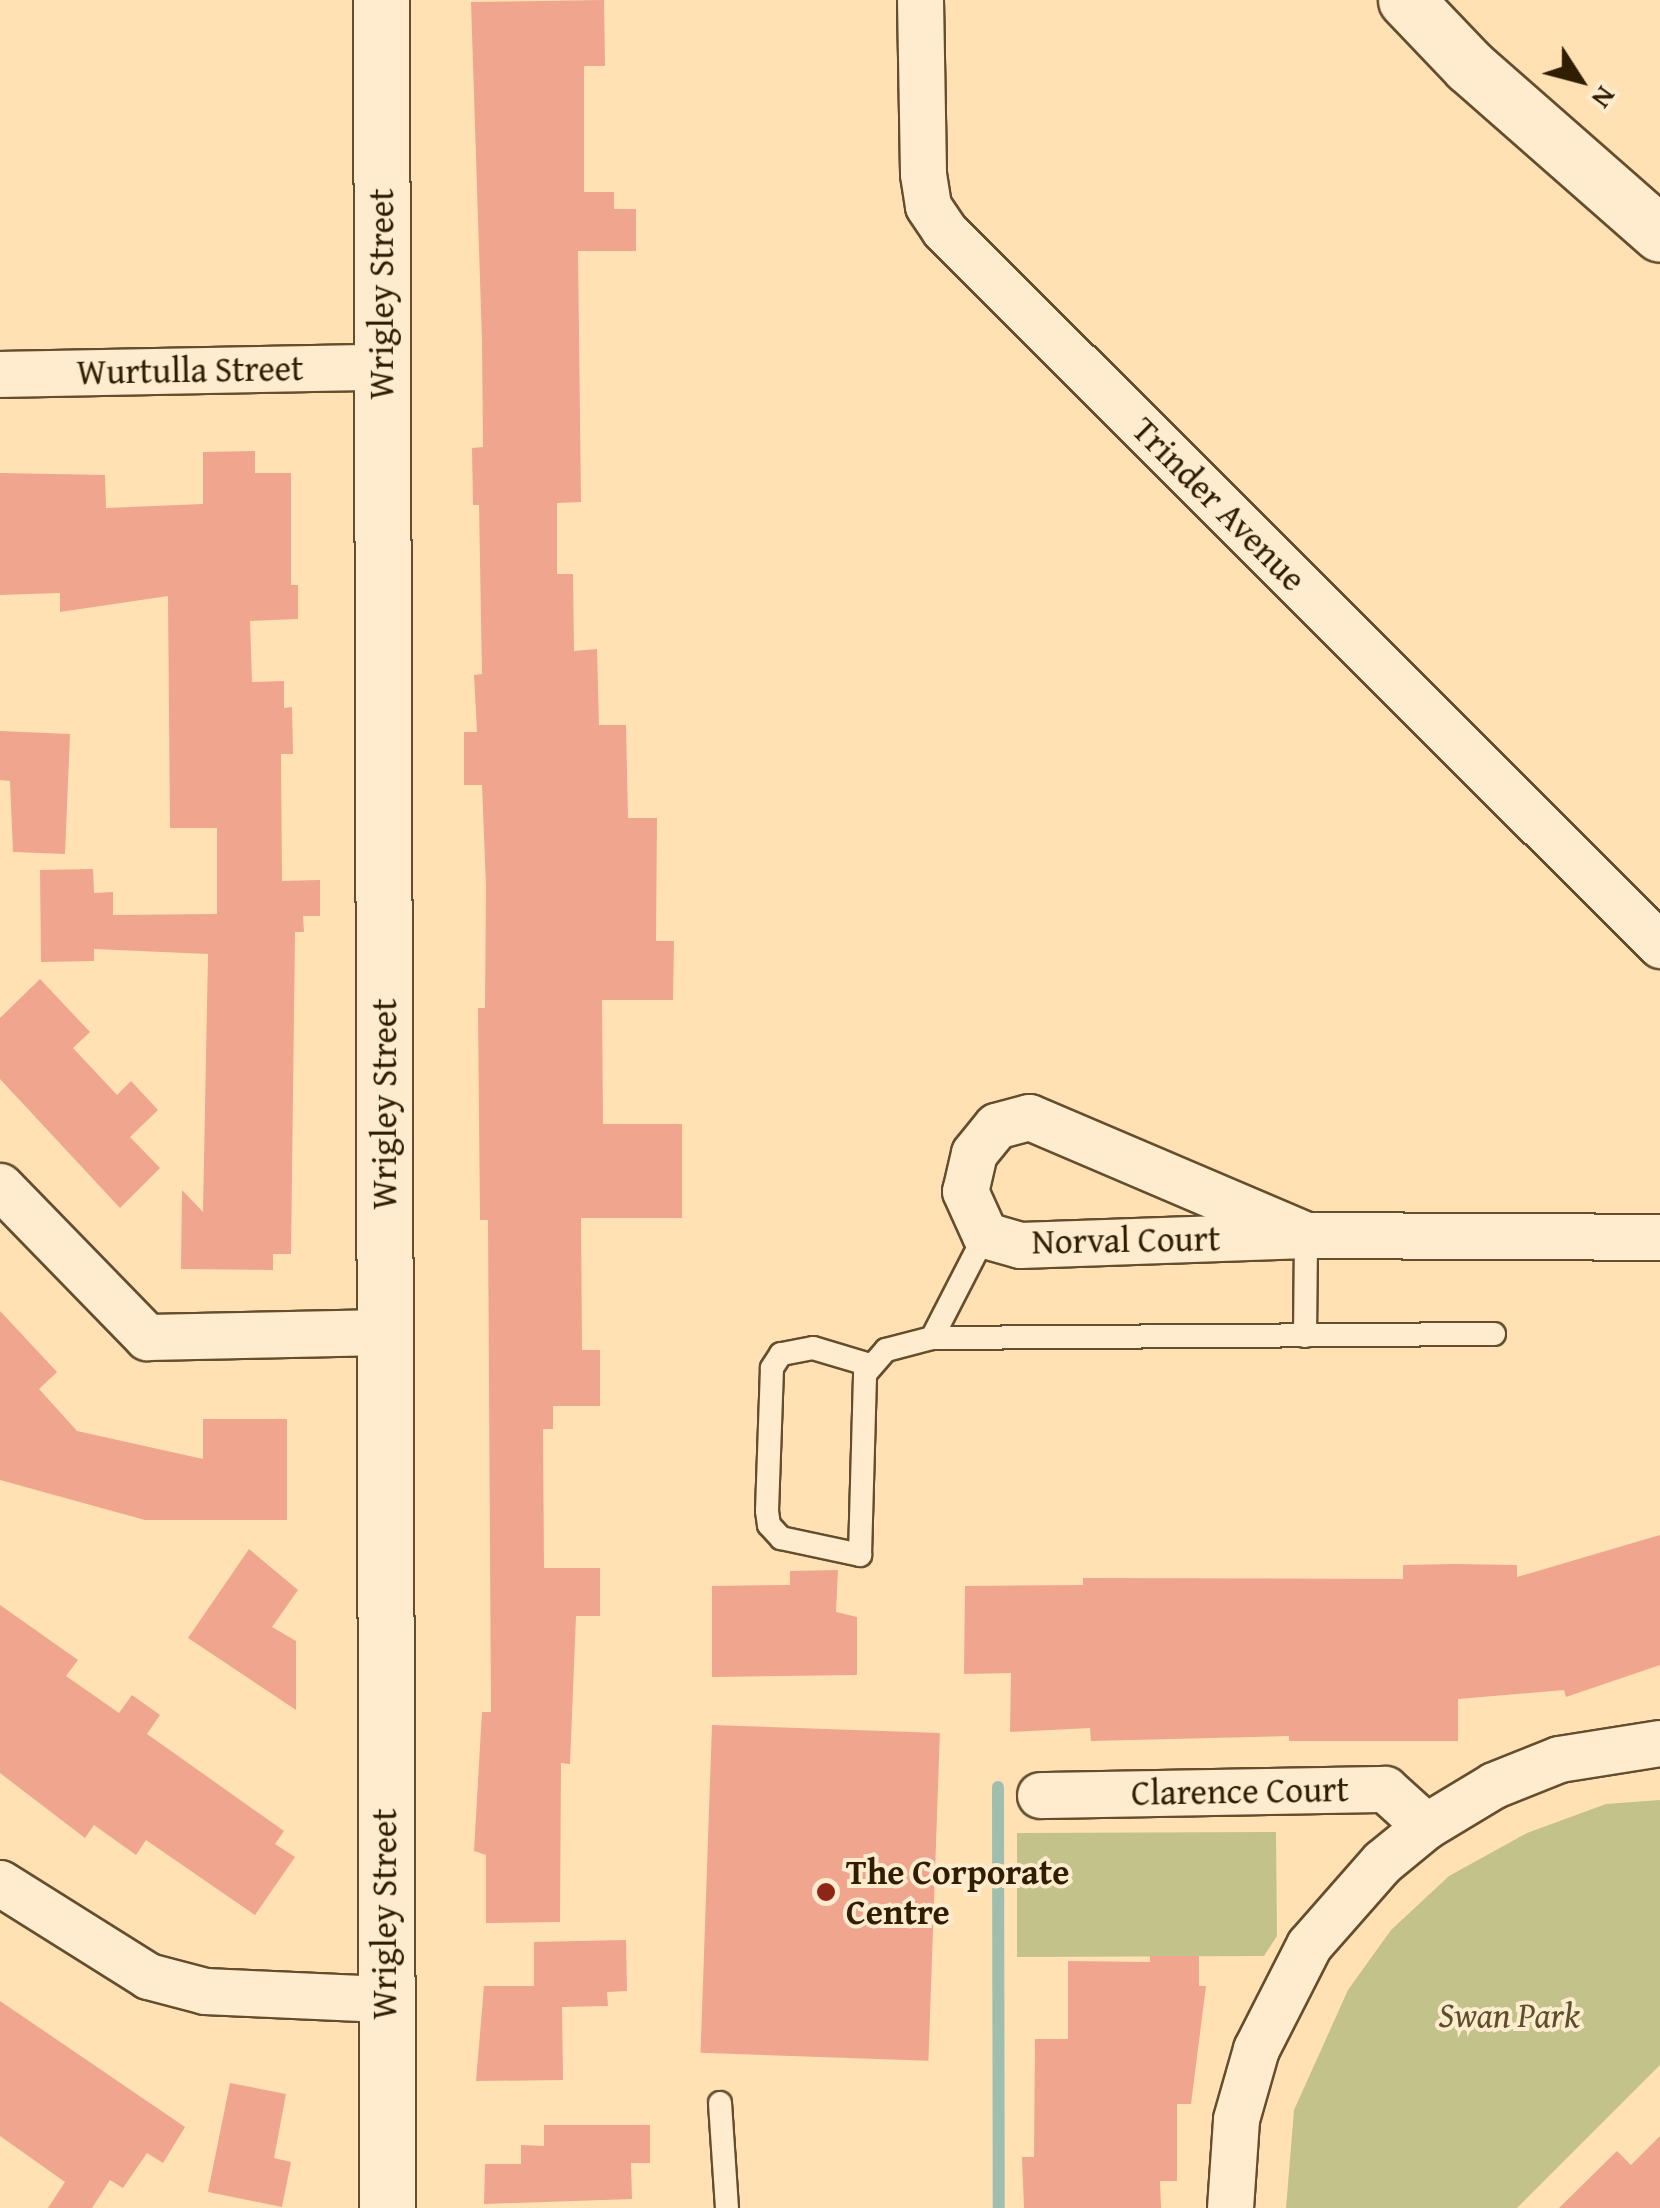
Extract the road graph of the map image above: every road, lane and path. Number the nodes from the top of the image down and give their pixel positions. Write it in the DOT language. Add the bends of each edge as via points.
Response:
graph roads {
  1 [pos="380,0"];
  2 [pos="920,0"];
  3 [pos="1406,0"];
  4 [pos="1452,0"];
  5 [pos="1645,220"];
  6 [pos="380,367"];
  7 [pos="0,374"];
  8 [pos="1660,944"];
  9 [pos="0,1186"];
  10 [pos="986,1234"];
  11 [pos="1306,1236"];
  12 [pos="1660,1237"];
  13 [pos="384,1332"];
  14 [pos="1494,1334"];
  15 [pos="1304,1336"];
  16 [pos="932,1338"];
  17 [pos="870,1366"];
  18 [pos="1660,1744"];
  19 [pos="1040,1795"];
  20 [pos="1426,1826"];
  21 [pos="0,1883"];
  22 [pos="383,2000"];
  23 [pos="720,2103"];
  24 [pos="386,2208"];
  25 [pos="727,2208"];
  26 [pos="1230,2208"];
  1 -- 6 [label="street, Wrigley Street"];
  2 -- 8 [label="street, Trinder Avenue" via="923,174 928,206 944,230"];
  3 -- 5 [label="street" via="1482,78"];
  4 -- 5 [label="street" via="1569,123"];
  6 -- 7 [label="street, Wurtulla Street"];
  6 -- 13 [label="street, Wrigley Street"];
  9 -- 13 [label="street" via="146,1337"];
  10 -- 11 [label="street, Norval Court" via="1020,1244"];
  10 -- 11 [label="street, Norval Court" via="965,1191 974,1152 996,1126 1028,1117"];
  10 -- 16 [label="lane"];
  11 -- 12 [label="street, Norval Court"];
  11 -- 15 [label="lane"];
  13 -- 22 [label="street, Wrigley Street"];
  14 -- 15 [label="lane"];
  15 -- 16 [label="lane"];
  16 -- 17 [label="lane" via="886,1350"];
  17 -- 17 [label="lane" via="842,1352 794,1348 772,1368 768,1511 781,1538 860,1555 862,1413"];
  18 -- 20 [label="street" via="1559,1759 1494,1785"];
  19 -- 20 [label="street, Clarence Court" via="1385,1788"];
  20 -- 26 [label="street" via="1382,1862 1309,1944 1256,2049 1241,2101"];
  21 -- 22 [label="street" via="148,1976 206,1991"];
  22 -- 24 [label="street, Wrigley Street"];
  23 -- 25 [label="lane"];
}
